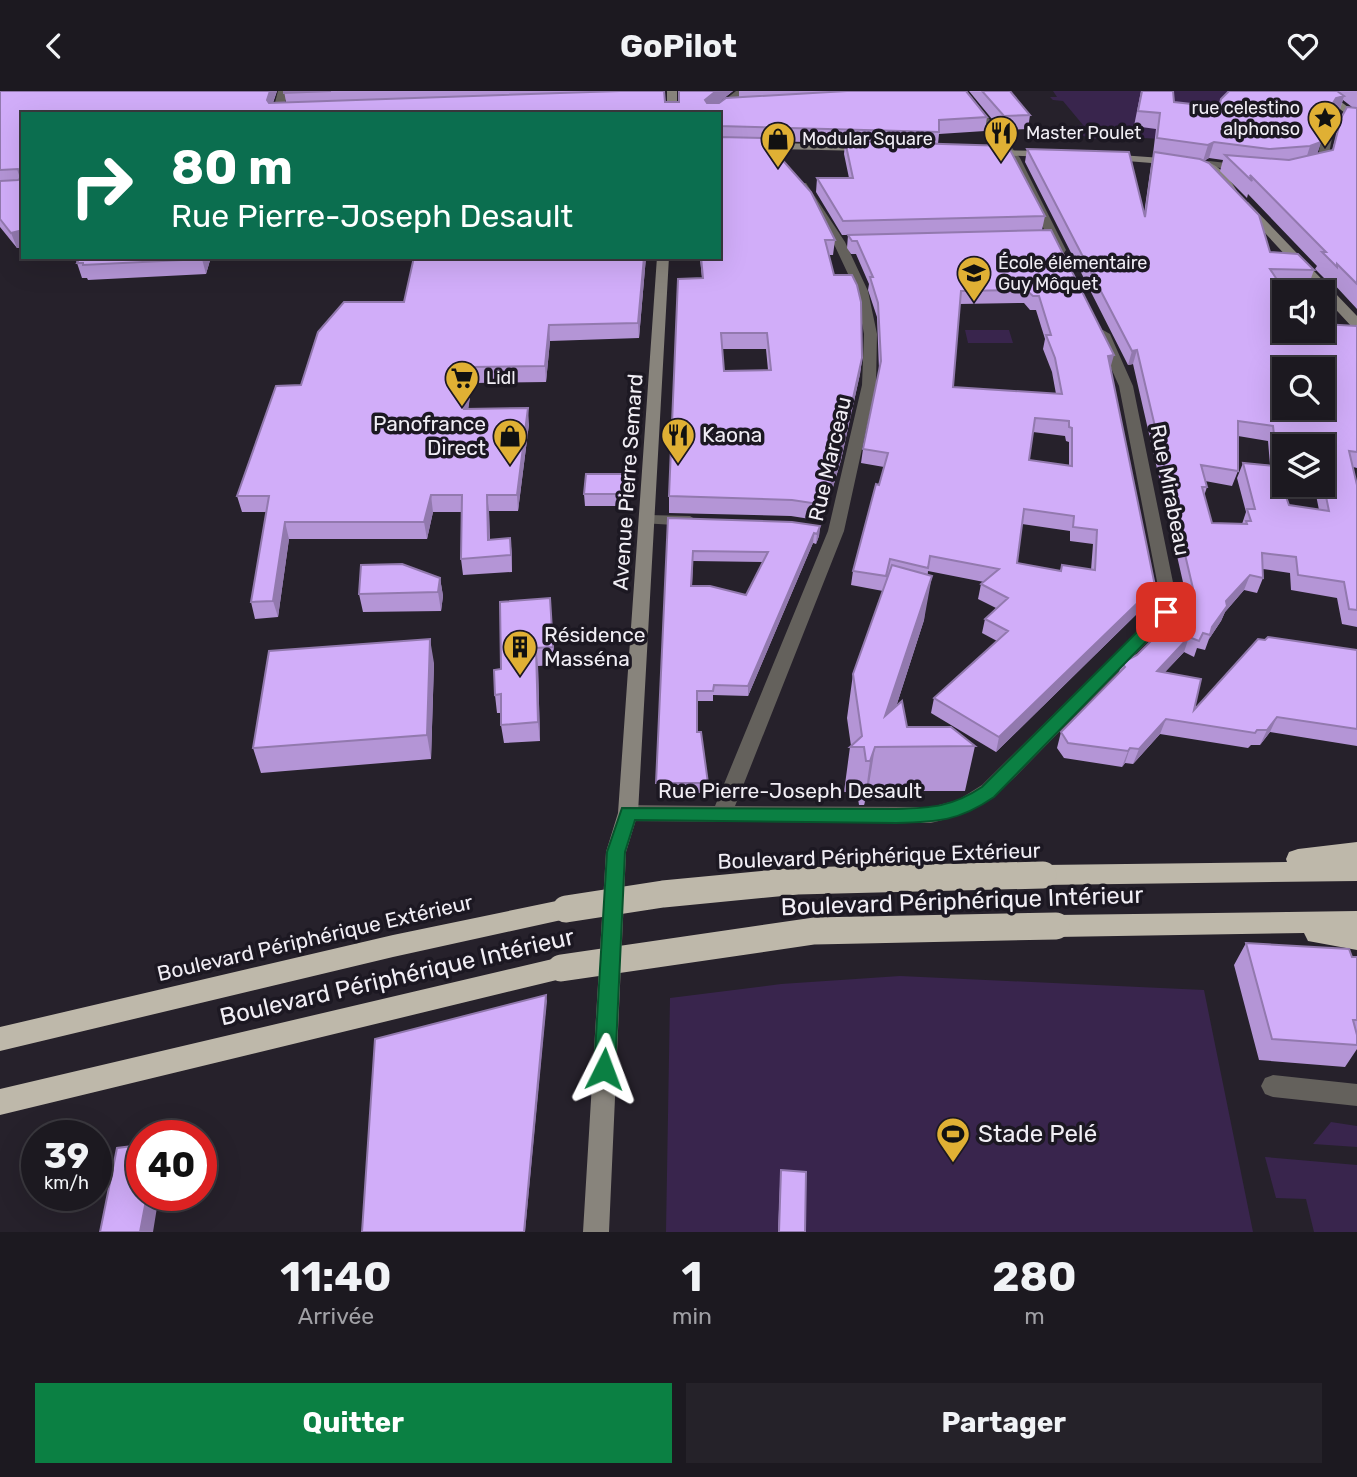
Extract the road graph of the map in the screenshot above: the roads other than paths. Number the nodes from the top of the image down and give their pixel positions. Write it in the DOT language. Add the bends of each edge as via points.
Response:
graph roads {
  1 [pos="283,91"];
  2 [pos="742,91"];
  3 [pos="1321,91"];
  4 [pos="959,92"];
  5 [pos="672,94"];
  6 [pos="660,98"];
  7 [pos="723,106"];
  8 [pos="737,107"];
  9 [pos="281,112"];
  10 [pos="672,112"];
  11 [pos="715,112"];
  12 [pos="1355,117"];
  13 [pos="721,145"];
  14 [pos="767,146"];
  15 [pos="886,148"];
  16 [pos="973,151"];
  17 [pos="1008,152"];
  18 [pos="1061,155"];
  19 [pos="1089,156"];
  20 [pos="1141,158"];
  21 [pos="1209,164"];
  22 [pos="1296,169"];
  23 [pos="1261,171"];
  24 [pos="1231,191"];
  25 [pos="838,242"];
  26 [pos="861,242"];
  27 [pos="663,259"];
  28 [pos="1067,265"];
  29 [pos="1098,324"];
  30 [pos="1357,324"];
  31 [pos="648,520"];
  32 [pos="700,522"];
  33 [pos="988,792"];
  34 [pos="628,803"];
  35 [pos="722,813"];
  36 [pos="1357,852"];
  37 [pos="1198,871"];
  38 [pos="1357,871"];
  39 [pos="1250,922"];
  40 [pos="1357,922"];
  41 [pos="1357,939"];
  42 [pos="0,1039"];
  43 [pos="1273,1086"];
  44 [pos="1357,1095"];
  45 [pos="0,1102"];
  46 [pos="596,1232"];
  1 -- 9 [label="street"];
  2 -- 7 [label="street"];
  3 -- 12 [label="street"];
  4 -- 17 [label="street"];
  5 -- 6 [label="street"];
  5 -- 10 [label="street"];
  7 -- 8 [label="street"];
  7 -- 11 [label="street"];
  12 -- 22 [label="street" via="1336,117 1328,126 1323,162"];
  13 -- 14 [label="street"];
  14 -- 15 [label="street"];
  14 -- 25 [label="street, Rue Marceau" via="817,204"];
  16 -- 17 [label="street"];
  17 -- 18 [label="street"];
  17 -- 28 [label="street"];
  19 -- 20 [label="street"];
  20 -- 21 [label="street"];
  20 -- 24 [label="street" via="1200,166"];
  21 -- 23 [label="street"];
  21 -- 24 [label="street" via="1223,174"];
  24 -- 30 [label="street"];
  25 -- 26 [label="street"];
  25 -- 35 [label="street, Rue Marceau" via="866,307 869,385 830,530"];
  27 -- 31 [label="street, Avenue Pierre Semard"];
  29 -- 33 [label="street, Rue Mirabeau" via="1126,386 1169,603 1164,615"];
  31 -- 32 [label="street"];
  31 -- 34 [label="street, Avenue Pierre Semard"];
  33 -- 35 [label="street, Rue Pierre-Joseph Desault" via="965,808 931,815"];
  34 -- 35 [label="street, Rue Pierre-Joseph Desault"];
  34 -- 46 [label="street, Avenue Pierre Semard" via="616,852"];
  36 -- 37 [label="highway"];
  37 -- 38 [label="highway, Boulevard Périphérique Extérieur"];
  37 -- 42 [label="highway, Boulevard Périphérique Extérieur, bridge" via="797,881 663,894 483,926"];
  39 -- 40 [label="highway, Boulevard Périphérique Intérieur"];
  39 -- 41 [label="highway"];
  39 -- 45 [label="highway, Boulevard Périphérique Intérieur, bridge" via="814,932 574,966"];
  43 -- 44 [label="street"];
}
